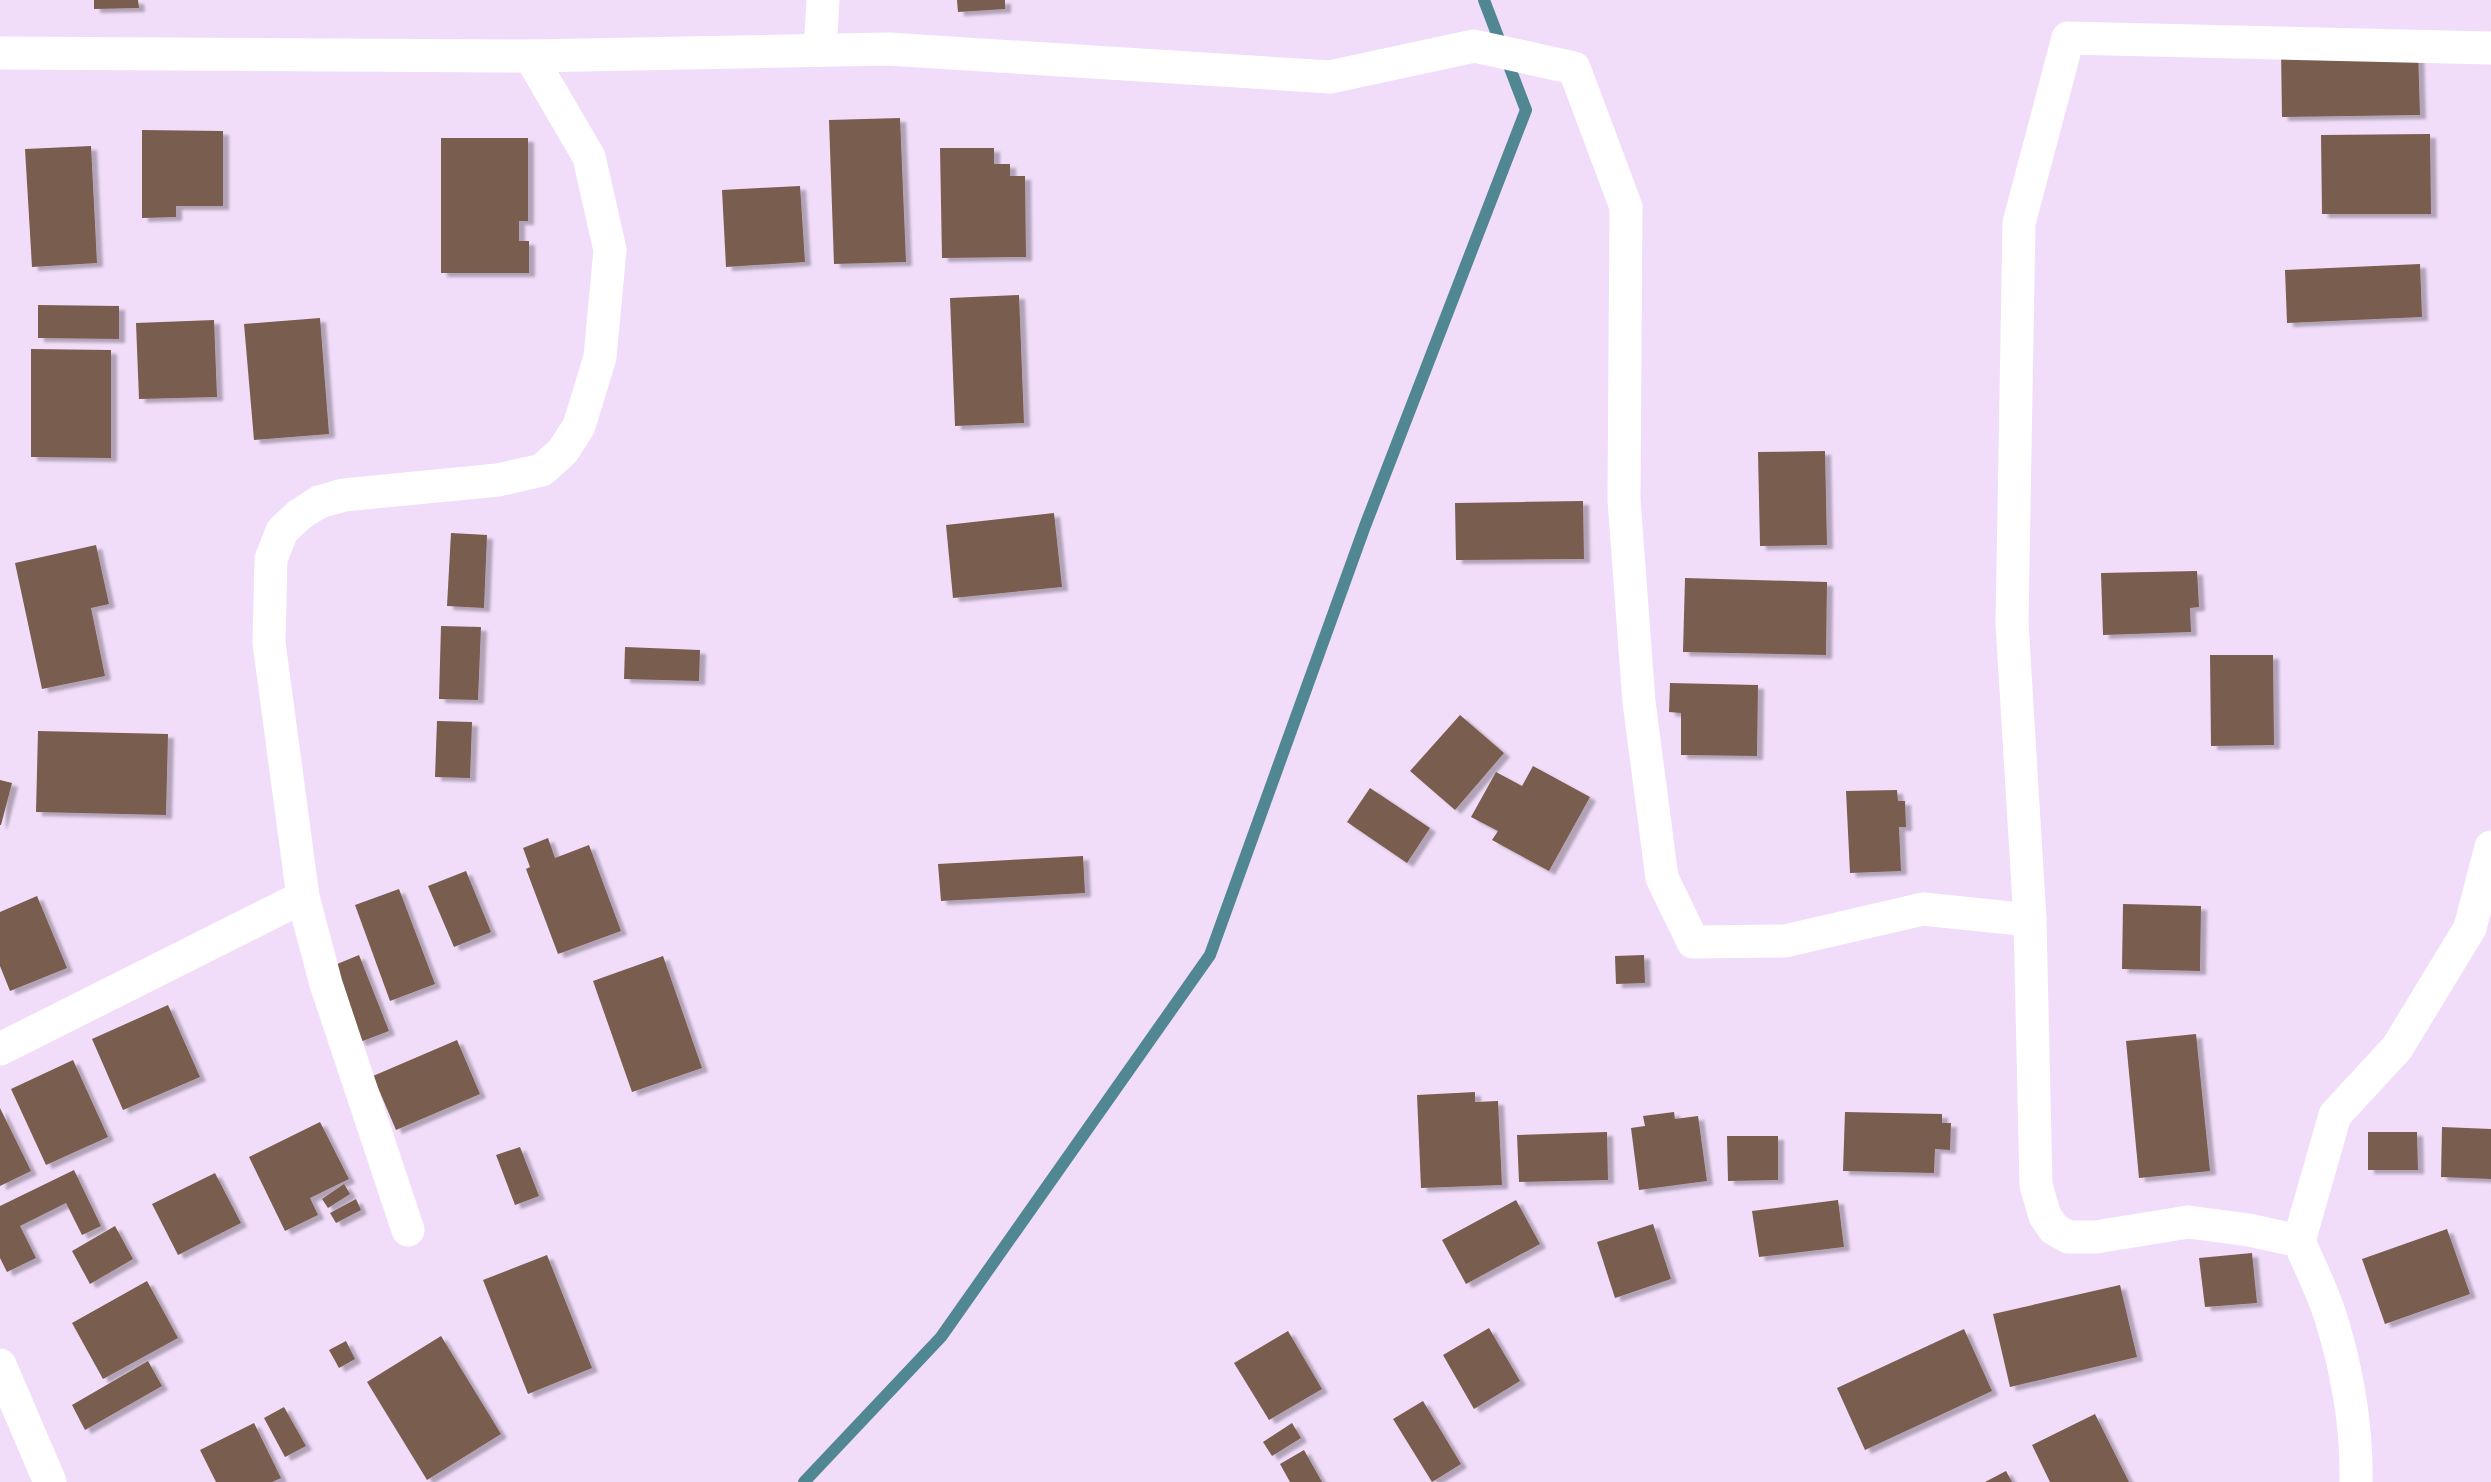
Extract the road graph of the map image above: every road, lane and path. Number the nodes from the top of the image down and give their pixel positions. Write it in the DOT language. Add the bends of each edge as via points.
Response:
graph roads {
  1 [pos="823,0"];
  2 [pos="2491,48"];
  3 [pos="820,50"];
  4 [pos="0,53"];
  5 [pos="530,56"];
  6 [pos="2491,847"];
  7 [pos="303,897"];
  8 [pos="2030,920"];
  9 [pos="0,1049"];
  10 [pos="408,1230"];
  11 [pos="2300,1241"];
  12 [pos="0,1365"];
  13 [pos="50,1482"];
  14 [pos="2356,1482"];
  1 -- 3 [label="street"];
  2 -- 8 [label="street" via="2068,38 2019,223 2012,623"];
  3 -- 5 [label="street"];
  3 -- 8 [label="street" via="888,49 1330,77 1474,46 1574,68 1626,207 1624,500 1639,702 1662,879 1693,942 1785,941 1923,909"];
  4 -- 5 [label="street"];
  5 -- 7 [label="street" via="589,157 610,250 600,357 579,426 563,452 542,470 498,480 344,495 319,502 282,531 271,559 269,643"];
  6 -- 11 [label="street" via="2470,928 2397,1048 2335,1114"];
  7 -- 9 [label="street"];
  7 -- 10 [label="street" via="326,984"];
  8 -- 11 [label="street" via="2036,1185 2045,1216 2054,1229 2068,1237 2096,1237 2187,1222"];
  11 -- 14 [label="street" via="2331,1318 2344,1372 2357,1454"];
  12 -- 13 [label="street"];
}
